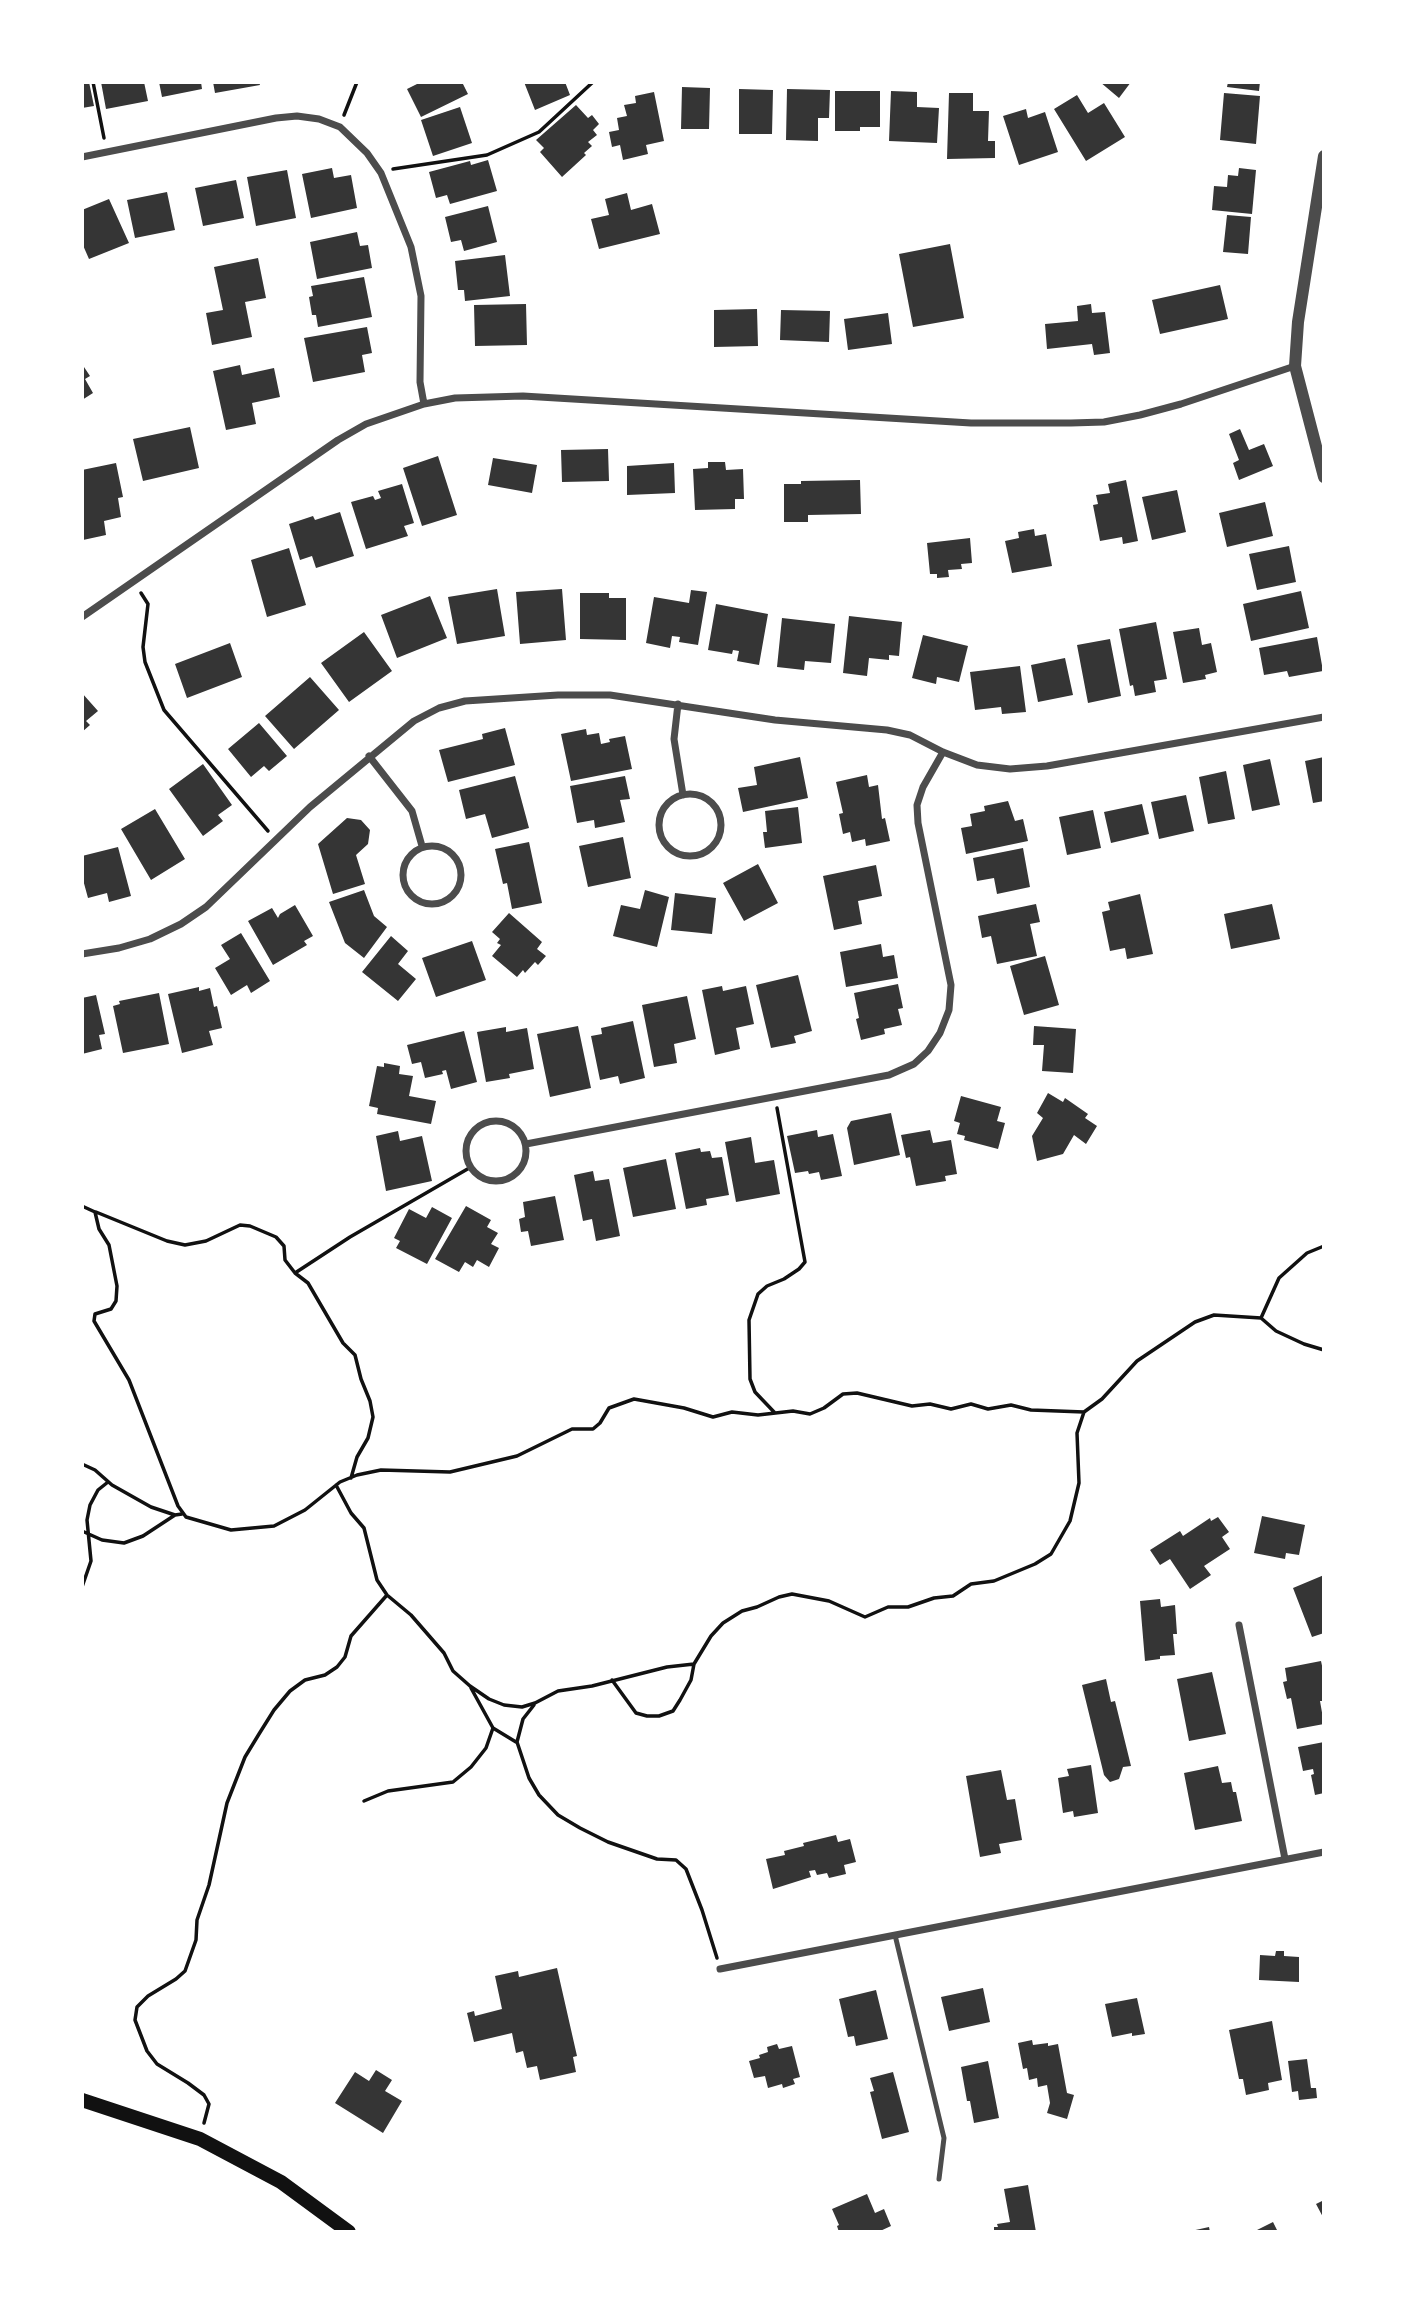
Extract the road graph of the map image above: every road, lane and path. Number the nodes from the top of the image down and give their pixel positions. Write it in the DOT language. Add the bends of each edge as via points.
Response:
graph roads {
  1 [pos="93,82"];
  2 [pos="357,82"];
  3 [pos="593,82"];
  4 [pos="340,127"];
  5 [pos="107,151"];
  6 [pos="1324,156"];
  7 [pos="82,157"];
  8 [pos="381,173"];
  9 [pos="1320,202"];
  10 [pos="1295,366"];
  11 [pos="424,404"];
  12 [pos="1319,445"];
  13 [pos="1324,477"];
  14 [pos="148,604"];
  15 [pos="82,617"];
  16 [pos="678,704"];
  17 [pos="1324,717"];
  18 [pos="943,752"];
  19 [pos="369,756"];
  20 [pos="683,795"];
  21 [pos="275,839"];
  22 [pos="422,846"];
  23 [pos="82,954"];
  24 [pos="774,1096"];
  25 [pos="526,1144"];
  26 [pos="471,1167"];
  27 [pos="82,1206"];
  28 [pos="95,1212"];
  29 [pos="1324,1246"];
  30 [pos="295,1273"];
  31 [pos="1261,1318"];
  32 [pos="1324,1350"];
  33 [pos="1084,1412"];
  34 [pos="775,1413"];
  35 [pos="82,1464"];
  36 [pos="351,1478"];
  37 [pos="108,1482"];
  38 [pos="336,1484"];
  39 [pos="182,1514"];
  40 [pos="175,1515"];
  41 [pos="82,1531"];
  42 [pos="88,1533"];
  43 [pos="82,1587"];
  44 [pos="387,1595"];
  45 [pos="1239,1625"];
  46 [pos="694,1664"];
  47 [pos="612,1679"];
  48 [pos="470,1686"];
  49 [pos="535,1703"];
  50 [pos="494,1728"];
  51 [pos="516,1742"];
  52 [pos="364,1801"];
  53 [pos="1324,1852"];
  54 [pos="1285,1859"];
  55 [pos="895,1935"];
  56 [pos="720,1969"];
  57 [pos="82,2100"];
  58 [pos="200,2139"];
  59 [pos="939,2179"];
  60 [pos="349,2232"];
  1 -- 5 [label="path"];
  2 -- 4 [label="path"];
  3 -- 8 [label="path" via="539,132 487,155"];
  4 -- 5 [label="street" via="319,119 275,118"];
  4 -- 8 [label="street"];
  5 -- 7 [label="street"];
  6 -- 9 [label="street"];
  8 -- 11 [label="street" via="418,275"];
  9 -- 10 [label="street" via="1298,323"];
  10 -- 11 [label="street" via="1181,404 1104,422 971,423 523,396"];
  10 -- 12 [label="street"];
  11 -- 15 [label="street" via="366,424 338,440"];
  12 -- 13 [label="street"];
  14 -- 21 [label="path" via="145,662 164,710"];
  16 -- 18 [label="street" via="775,720 887,730 910,735"];
  16 -- 19 [label="street" via="610,695 465,701 414,721"];
  16 -- 20 [label="street" via="674,739"];
  17 -- 18 [label="street" via="1010,769 977,765"];
  18 -- 24 [label="street" via="917,805 951,985 949,1010 940,1033 914,1064 889,1075"];
  19 -- 21 [label="street"];
  19 -- 22 [label="street" via="412,811"];
  20 -- 20 [label="street" via="663,810 660,835 667,846 690,856 713,845 720,821 708,800 696,794"];
  21 -- 23 [label="street" via="225,889 181,924 150,939"];
  22 -- 22 [label="street" via="408,857 402,875 408,892 416,898 423,903 441,903 456,892 462,874 456,857 441,846"];
  24 -- 25 [label="street"];
  24 -- 34 [label="path" via="805,1262 758,1294 749,1320 750,1379 755,1392"];
  25 -- 26 [label="street" via="522,1167 514,1176 490,1181"];
  25 -- 26 [label="street" via="510,1124 485,1123 474,1130 468,1142 466,1155"];
  26 -- 30 [label="path"];
  27 -- 28 [label="path"];
  28 -- 30 [label="path" via="185,1245 206,1241 240,1224 250,1226 276,1237"];
  28 -- 39 [label="path" via="109,1245 117,1286 111,1309 95,1314 94,1321 129,1380"];
  29 -- 31 [label="path" via="1307,1253 1279,1278"];
  30 -- 36 [label="path" via="308,1283 355,1355 370,1401 373,1417 368,1438"];
  31 -- 32 [label="path" via="1276,1331"];
  31 -- 33 [label="path" via="1214,1315 1195,1322 1137,1361"];
  33 -- 34 [label="path" via="1011,1405 988,1409 971,1404 951,1409 912,1406 857,1393 843,1394 810,1413"];
  33 -- 46 [label="path" via="1077,1433 1079,1483 1070,1521 1051,1553 1006,1577 971,1584 953,1596 888,1607 864,1617 829,1601 792,1594 779,1597 723,1623"];
  34 -- 36 [label="path" via="732,1412 713,1417 634,1399 609,1408 593,1429 572,1429 517,1456 450,1472 381,1470"];
  35 -- 37 [label="path"];
  36 -- 38 [label="path"];
  37 -- 40 [label="path"];
  37 -- 42 [label="path" via="90,1505"];
  38 -- 39 [label="path" via="305,1510 274,1526 231,1530"];
  38 -- 44 [label="path" via="364,1528 377,1580"];
  39 -- 40 [label="path"];
  40 -- 42 [label="path" via="124,1543"];
  41 -- 42 [label="path"];
  42 -- 43 [label="path" via="91,1561"];
  44 -- 48 [label="path" via="411,1615"];
  44 -- 58 [label="path" via="351,1636 337,1667 290,1691 258,1734 226,1803 196,1940 185,1970 137,2007 135,2020 147,2051 157,2064 204,2095 209,2104"];
  45 -- 54 [label="street"];
  46 -- 47 [label="path"];
  46 -- 47 [label="path" via="673,1712 659,1716 636,1713"];
  47 -- 49 [label="path" via="558,1691"];
  48 -- 49 [label="path" via="504,1705"];
  48 -- 50 [label="path"];
  49 -- 51 [label="path" via="523,1719"];
  50 -- 51 [label="path"];
  50 -- 52 [label="path" via="486,1748 453,1782 388,1791"];
  51 -- 56 [label="path" via="529,1778 558,1815 608,1842 657,1859 676,1860 686,1869"];
  53 -- 54 [label="street"];
  54 -- 55 [label="street"];
  55 -- 56 [label="street"];
  55 -- 59 [label="lane" via="944,2138"];
  57 -- 58 [label="main road"];
  58 -- 60 [label="main road" via="281,2182"];
}
